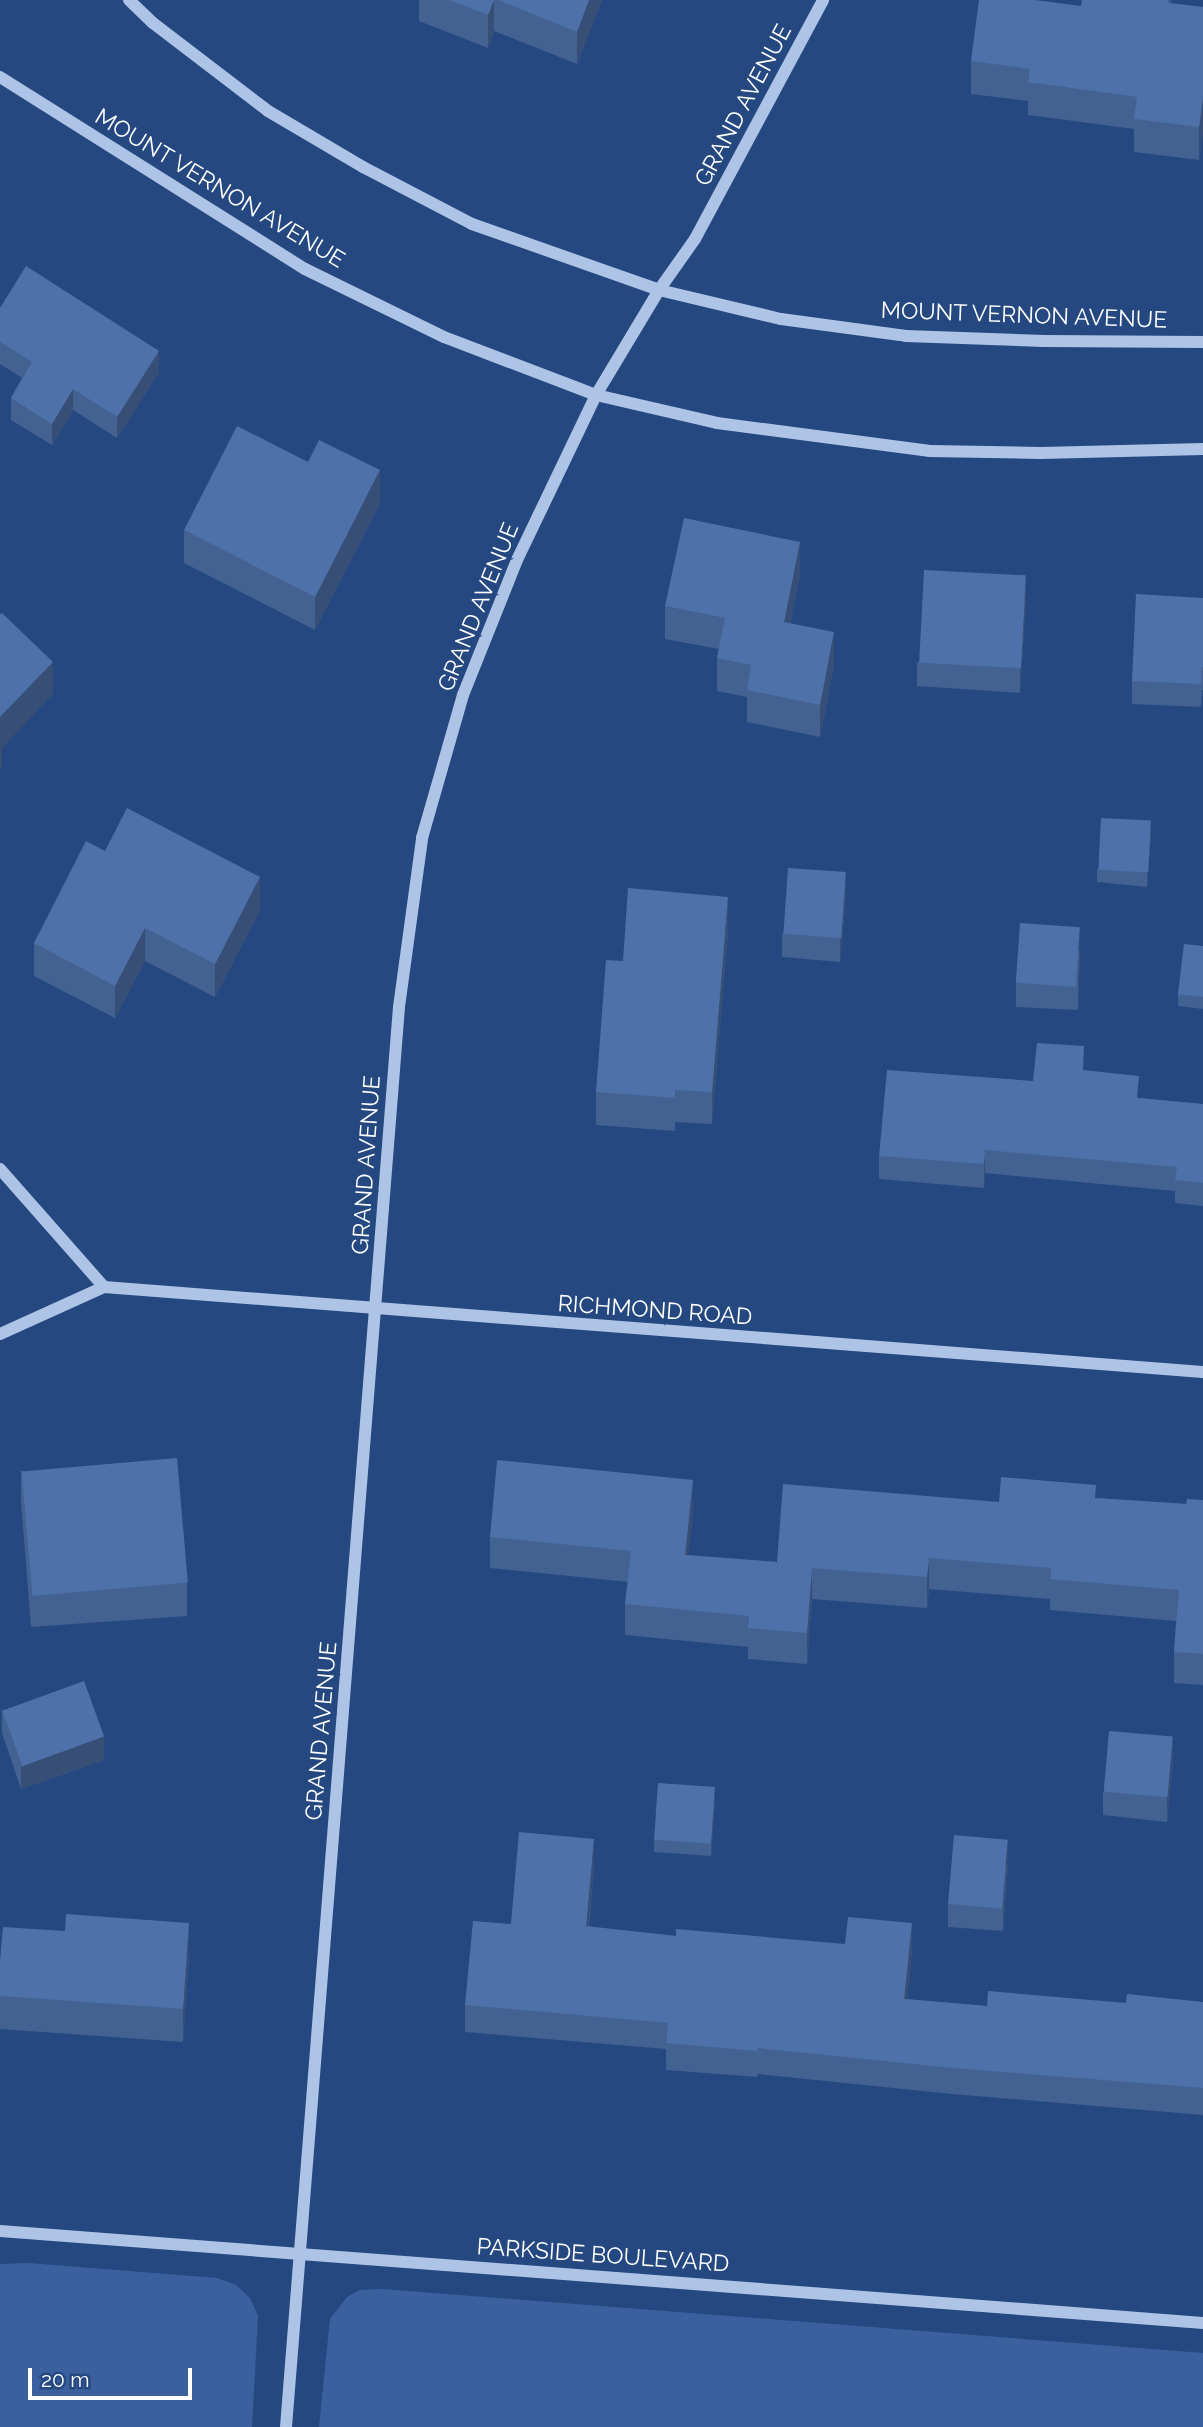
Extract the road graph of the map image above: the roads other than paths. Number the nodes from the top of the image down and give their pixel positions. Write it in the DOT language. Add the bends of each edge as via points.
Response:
graph roads {
  1 [pos="129,0"];
  2 [pos="823,0"];
  3 [pos="0,77"];
  4 [pos="659,290"];
  5 [pos="1203,342"];
  6 [pos="596,396"];
  7 [pos="1203,449"];
  8 [pos="0,1169"];
  9 [pos="104,1287"];
  10 [pos="376,1310"];
  11 [pos="0,1334"];
  12 [pos="1203,1372"];
  13 [pos="0,2231"];
  14 [pos="300,2252"];
  15 [pos="1203,2323"];
  16 [pos="286,2427"];
  1 -- 4 [label="street, MOUNT VERNON AVENUE" via="268,111 363,167 471,223"];
  2 -- 4 [label="street, GRAND AVENUE" via="695,239"];
  3 -- 6 [label="street, MOUNT VERNON AVENUE" via="305,269 444,337"];
  4 -- 5 [label="street, MOUNT VERNON AVENUE" via="781,319 906,335"];
  4 -- 6 [label="street, GRAND AVENUE"];
  6 -- 7 [label="street, MOUNT VERNON AVENUE" via="717,423 930,451"];
  6 -- 10 [label="street, GRAND AVENUE" via="517,561 463,695 422,838 399,1007"];
  8 -- 9 [label="street"];
  9 -- 10 [label="street, RICHMOND ROAD"];
  9 -- 11 [label="street, RICHMOND ROAD"];
  10 -- 12 [label="street, RICHMOND ROAD"];
  10 -- 14 [label="street, GRAND AVENUE"];
  13 -- 14 [label="street, PARKSIDE BOULEVARD"];
  14 -- 15 [label="street, PARKSIDE BOULEVARD"];
  14 -- 16 [label="street, GRAND AVENUE"];
}
